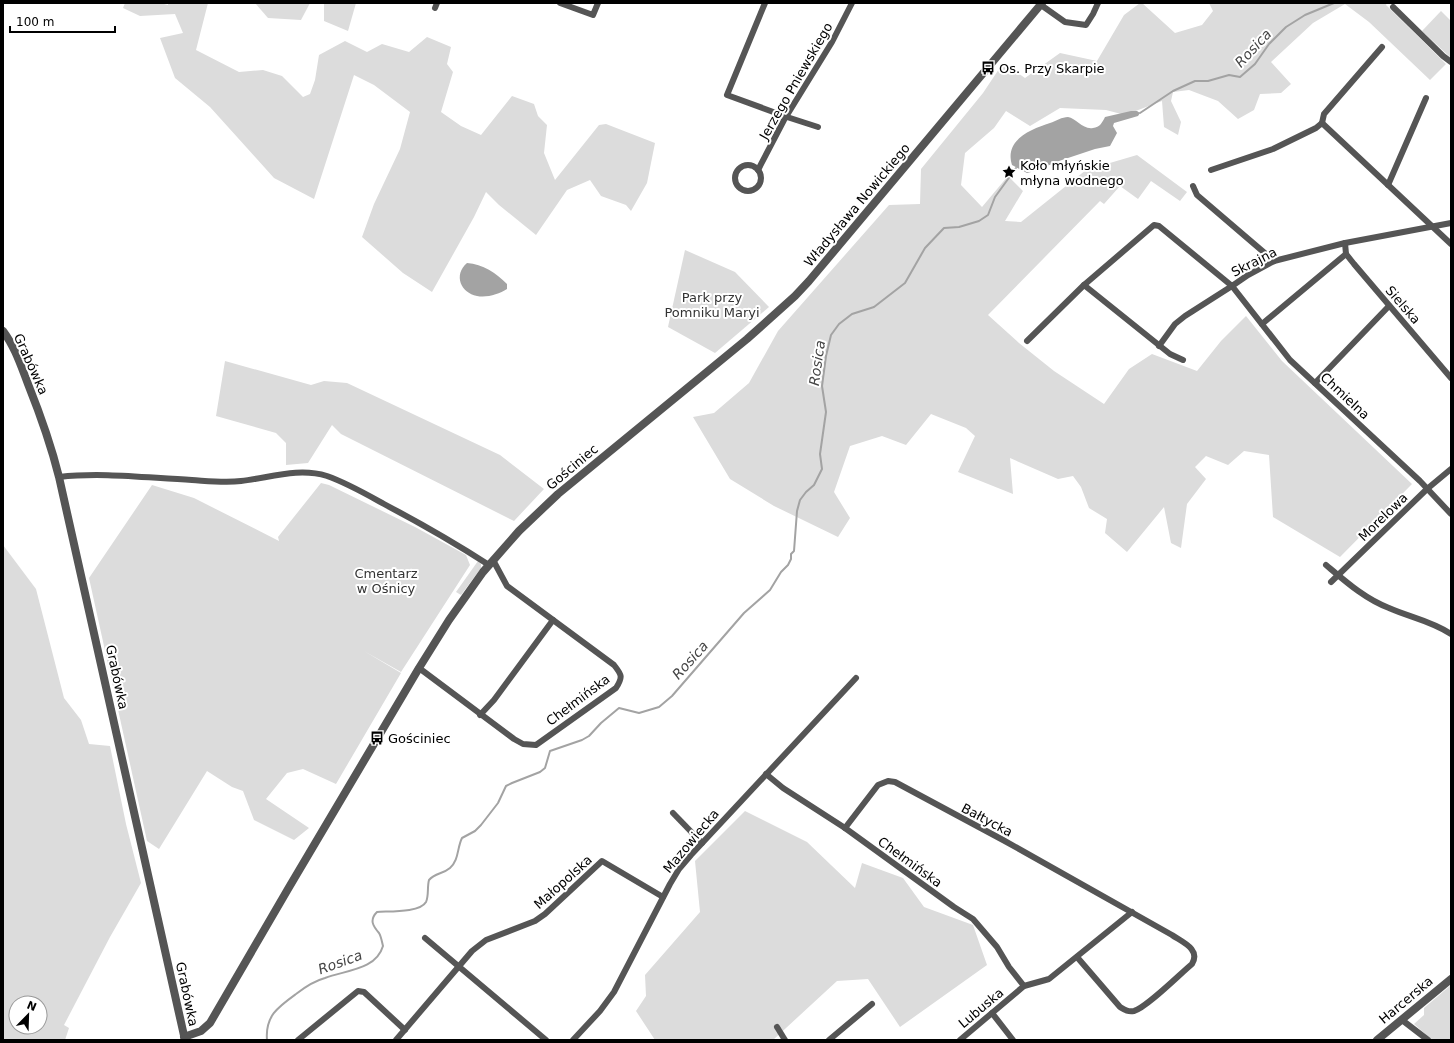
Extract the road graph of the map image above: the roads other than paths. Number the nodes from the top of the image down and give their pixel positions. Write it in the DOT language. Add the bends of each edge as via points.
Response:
graph roads {
  1 [pos="560,3"];
  2 [pos="598,3"];
  3 [pos="765,3"];
  4 [pos="852,3"];
  5 [pos="1098,3"];
  6 [pos="1042,4"];
  7 [pos="1394,7"];
  8 [pos="1382,47"];
  9 [pos="1451,62"];
  10 [pos="1426,98"];
  11 [pos="787,117"];
  12 [pos="1322,123"];
  13 [pos="818,127"];
  14 [pos="758,170"];
  15 [pos="1211,170"];
  16 [pos="1388,185"];
  17 [pos="1193,186"];
  18 [pos="1451,223"];
  19 [pos="1432,227"];
  20 [pos="1345,243"];
  21 [pos="1451,244"];
  22 [pos="1346,254"];
  23 [pos="1274,261"];
  24 [pos="1084,285"];
  25 [pos="1232,286"];
  26 [pos="1390,306"];
  27 [pos="1262,324"];
  28 [pos="3,331"];
  29 [pos="1027,341"];
  30 [pos="1159,346"];
  31 [pos="1183,360"];
  32 [pos="1451,378"];
  33 [pos="1315,384"];
  34 [pos="671,401"];
  35 [pos="1451,469"];
  36 [pos="59,477"];
  37 [pos="1427,489"];
  38 [pos="1451,514"];
  39 [pos="491,562"];
  40 [pos="1326,565"];
  41 [pos="1338,575"];
  42 [pos="1331,582"];
  43 [pos="553,620"];
  44 [pos="1451,634"];
  45 [pos="419,668"];
  46 [pos="856,678"];
  47 [pos="480,715"];
  48 [pos="766,774"];
  49 [pos="673,813"];
  50 [pos="845,828"];
  51 [pos="702,843"];
  52 [pos="663,897"];
  53 [pos="1132,912"];
  54 [pos="425,938"];
  55 [pos="1077,957"];
  56 [pos="458,966"];
  57 [pos="1451,979"];
  58 [pos="1024,986"];
  59 [pos="872,1004"];
  60 [pos="992,1013"];
  61 [pos="1402,1020"];
  62 [pos="777,1027"];
  63 [pos="405,1030"];
  64 [pos="185,1038"];
  65 [pos="298,1040"];
  66 [pos="396,1040"];
  67 [pos="546,1040"];
  68 [pos="573,1040"];
  69 [pos="786,1040"];
  70 [pos="829,1040"];
  71 [pos="960,1040"];
  72 [pos="1013,1040"];
  73 [pos="1377,1040"];
  74 [pos="1428,1040"];
  1 -- 2 [label="street" via="593,15"];
  3 -- 11 [label="street" via="727,95"];
  4 -- 11 [label="street, Jerzego Pniewskiego"];
  5 -- 6 [label="street, Władysława Nowickiego" via="1086,25 1065,22"];
  6 -- 34 [label="street, Władysława Nowickiego" via="810,281 747,339"];
  7 -- 9 [label="street"];
  8 -- 12 [label="street" via="1324,114"];
  10 -- 16 [label="street"];
  11 -- 13 [label="street"];
  11 -- 14 [label="street, Jerzego Pniewskiego"];
  12 -- 15 [label="street" via="1273,148"];
  12 -- 16 [label="street"];
  14 -- 14 [label="street, Jerzego Pniewskiego" via="748,165 740,168 734,178 737,186 748,192 756,189 761,178"];
  16 -- 19 [label="street"];
  17 -- 23 [label="street" via="1197,195"];
  18 -- 19 [label="street, Skrajna"];
  19 -- 20 [label="street, Skrajna"];
  19 -- 21 [label="street"];
  20 -- 22 [label="street"];
  20 -- 23 [label="street, Skrajna"];
  22 -- 26 [label="street, Sielska"];
  22 -- 27 [label="street"];
  23 -- 25 [label="street, Skrajna"];
  24 -- 25 [label="street, Skrajna" via="1154,225 1159,226"];
  24 -- 29 [label="street, Skrajna"];
  24 -- 30 [label="street"];
  25 -- 27 [label="street, Chmielna"];
  25 -- 30 [label="street" via="1175,324"];
  26 -- 32 [label="street, Sielska"];
  26 -- 33 [label="street"];
  27 -- 33 [label="street, Chmielna" via="1290,360"];
  28 -- 36 [label="street, Grabówka" via="17,355"];
  30 -- 31 [label="street"];
  33 -- 37 [label="street, Chmielna"];
  34 -- 39 [label="street, Gościniec" via="558,494"];
  35 -- 37 [label="street, Morelowa"];
  36 -- 39 [label="street" via="95,475 231,482 285,473 317,474 384,503"];
  36 -- 64 [label="street, Grabówka"];
  37 -- 38 [label="street, Chmielna"];
  37 -- 41 [label="street, Morelowa"];
  39 -- 43 [label="street, Chełmińska" via="507,586"];
  39 -- 45 [label="street, Gościniec" via="449,620"];
  40 -- 41 [label="street"];
  41 -- 42 [label="street, Morelowa"];
  41 -- 44 [label="street" via="1388,608 1433,624"];
  43 -- 47 [label="street"];
  43 -- 47 [label="street, Chełmińska" via="614,665 621,674 621,680 616,688 536,745 523,744"];
  45 -- 47 [label="street, Chełmińska"];
  45 -- 64 [label="street, Gościniec" via="210,1023 201,1032"];
  46 -- 48 [label="street, Mazowiecka"];
  48 -- 50 [label="street, Chełmińska"];
  48 -- 51 [label="street, Mazowiecka"];
  49 -- 51 [label="street"];
  50 -- 53 [label="street, Bałtycka" via="878,785 891,781"];
  50 -- 58 [label="street, Chełmińska" via="973,919 997,947"];
  51 -- 52 [label="street, Mazowiecka" via="679,869"];
  52 -- 56 [label="street, Małopolska" via="602,861 545,914 486,940"];
  52 -- 68 [label="street, Mazowiecka" via="614,992"];
  53 -- 55 [label="street"];
  53 -- 55 [label="street, Bałtycka" via="1190,946 1195,953 1192,964 1155,997 1138,1010 1128,1011 1120,1007"];
  54 -- 56 [label="street"];
  55 -- 58 [label="street" via="1048,979"];
  56 -- 63 [label="street, Małopolska"];
  56 -- 67 [label="street"];
  57 -- 61 [label="street, Harcerska"];
  58 -- 60 [label="street, Lubuska"];
  59 -- 70 [label="street"];
  60 -- 71 [label="street, Lubuska"];
  60 -- 72 [label="street"];
  61 -- 73 [label="street, Harcerska"];
  61 -- 74 [label="street"];
  62 -- 69 [label="street"];
  63 -- 65 [label="street" via="364,992 358,991"];
  63 -- 66 [label="street, Małopolska"];
}
